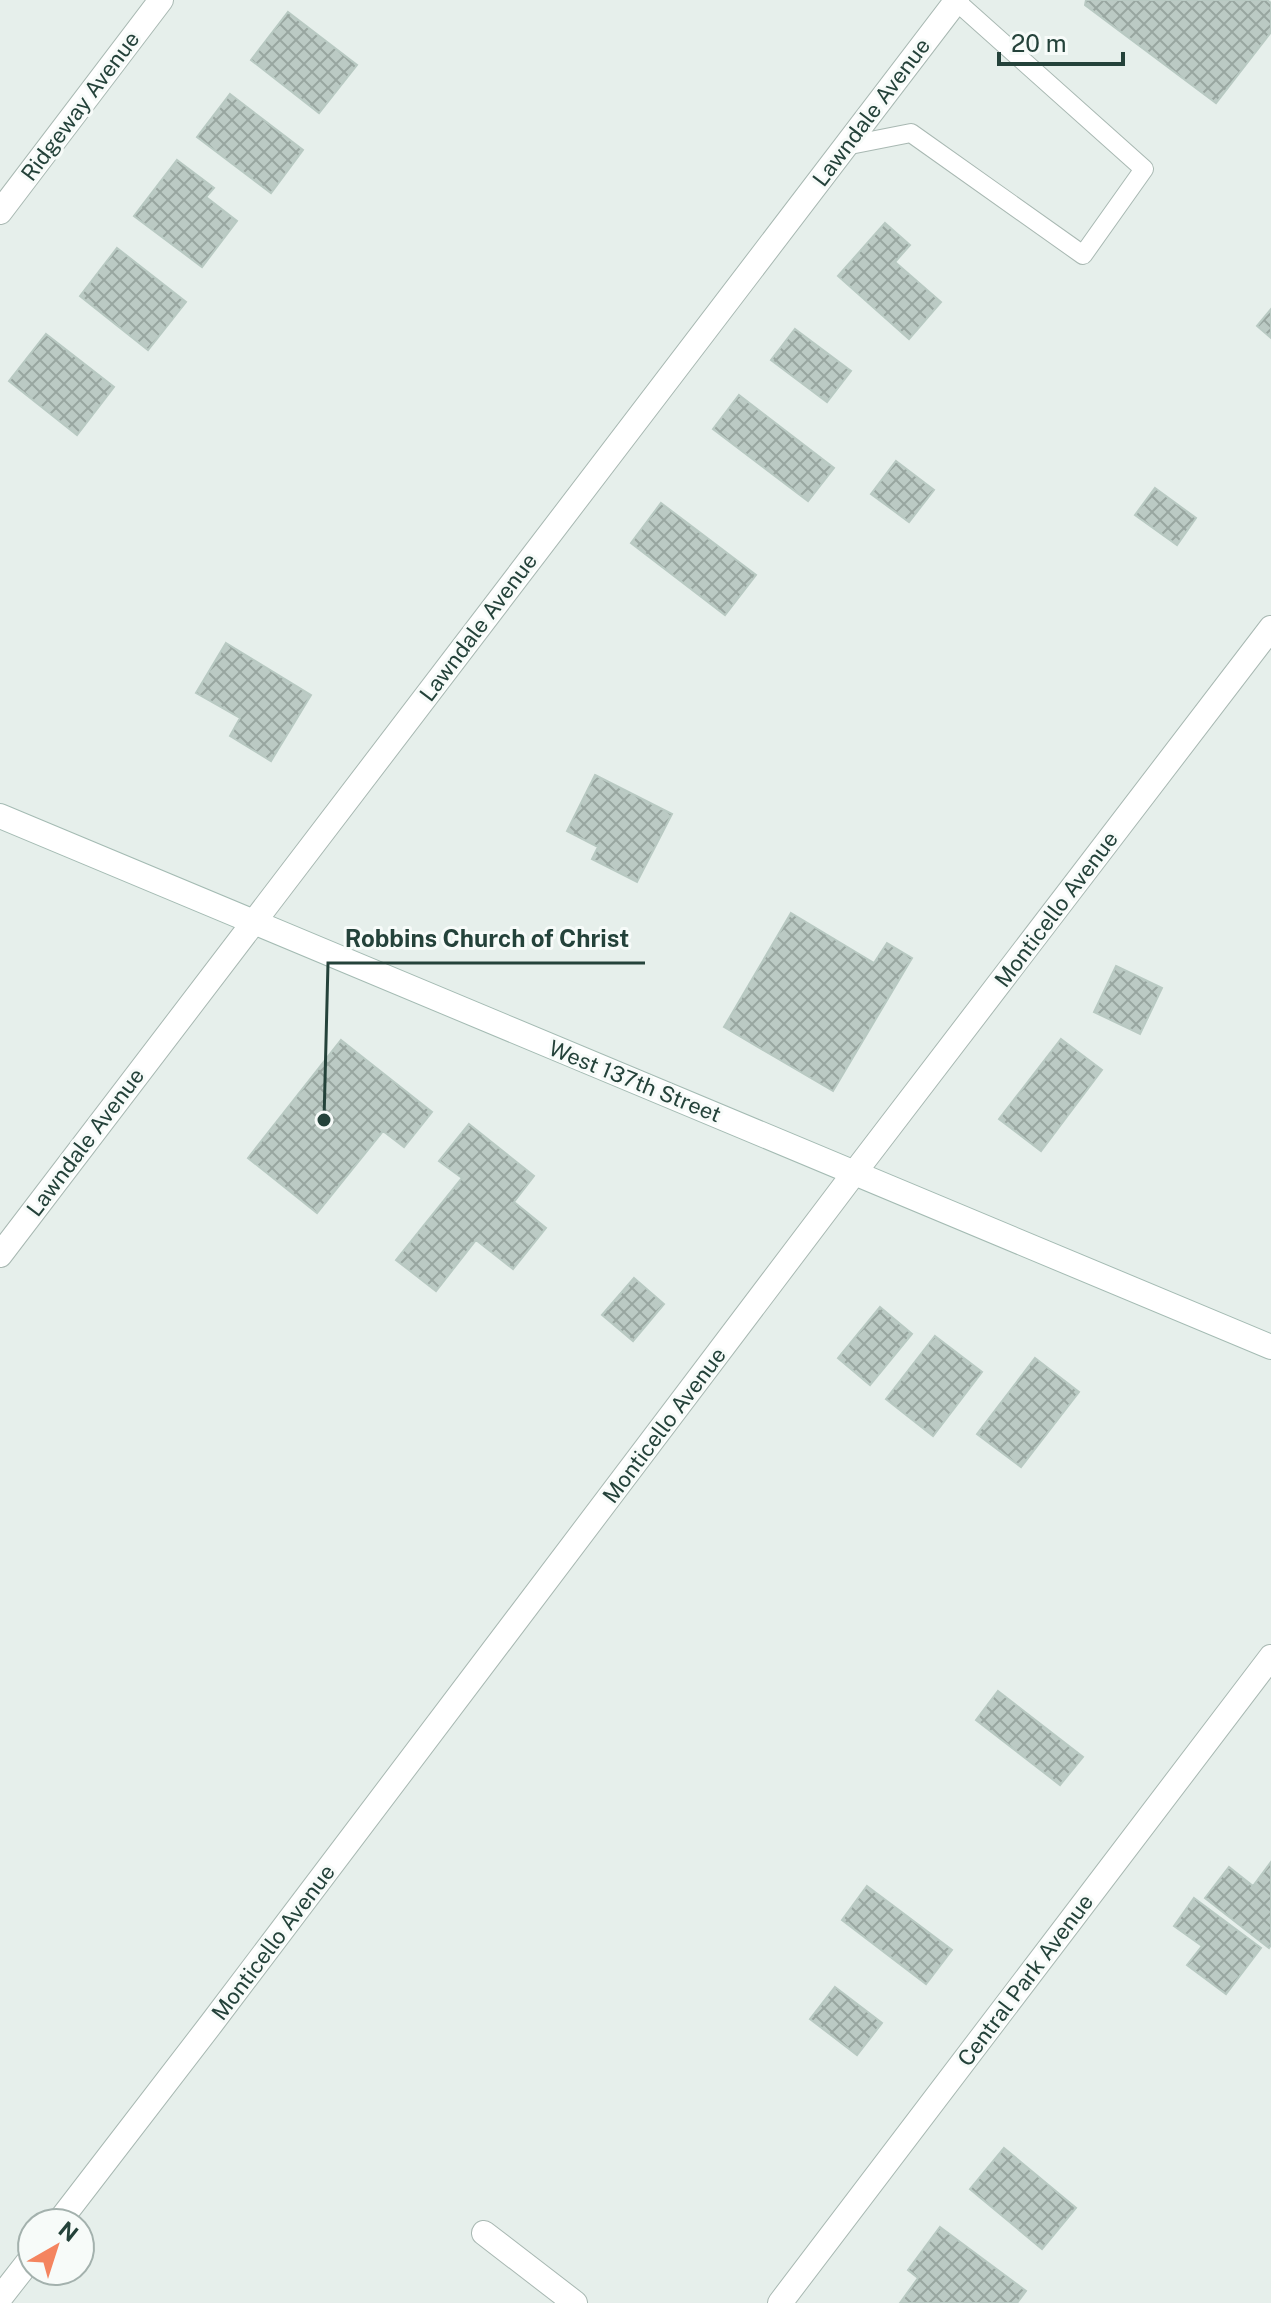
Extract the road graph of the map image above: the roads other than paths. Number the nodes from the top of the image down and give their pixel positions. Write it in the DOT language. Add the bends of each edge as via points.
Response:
graph roads {
  1 [pos="161,0"];
  2 [pos="956,0"];
  3 [pos="845,146"];
  4 [pos="0,212"];
  5 [pos="1271,628"];
  6 [pos="0,816"];
  7 [pos="252,923"];
  8 [pos="855,1172"];
  9 [pos="0,1255"];
  10 [pos="1271,1347"];
  11 [pos="1271,1657"];
  12 [pos="70,2207"];
  13 [pos="484,2233"];
  14 [pos="16,2278"];
  15 [pos="0,2298"];
  16 [pos="575,2303"];
  17 [pos="780,2303"];
  1 -- 4 [label="street, Ridgeway Avenue"];
  2 -- 3 [label="street, Lawndale Avenue"];
  2 -- 3 [label="lane" via="1144,169 1083,255 911,133"];
  3 -- 7 [label="street, Lawndale Avenue"];
  5 -- 8 [label="street, Monticello Avenue"];
  6 -- 7 [label="street, West 137th Street"];
  7 -- 8 [label="street, West 137th Street"];
  7 -- 9 [label="street, Lawndale Avenue"];
  8 -- 10 [label="street, West 137th Street"];
  8 -- 12 [label="street, Monticello Avenue"];
  11 -- 17 [label="street, Central Park Avenue"];
  13 -- 16 [label="street"];
  14 -- 15 [label="street"];
}
